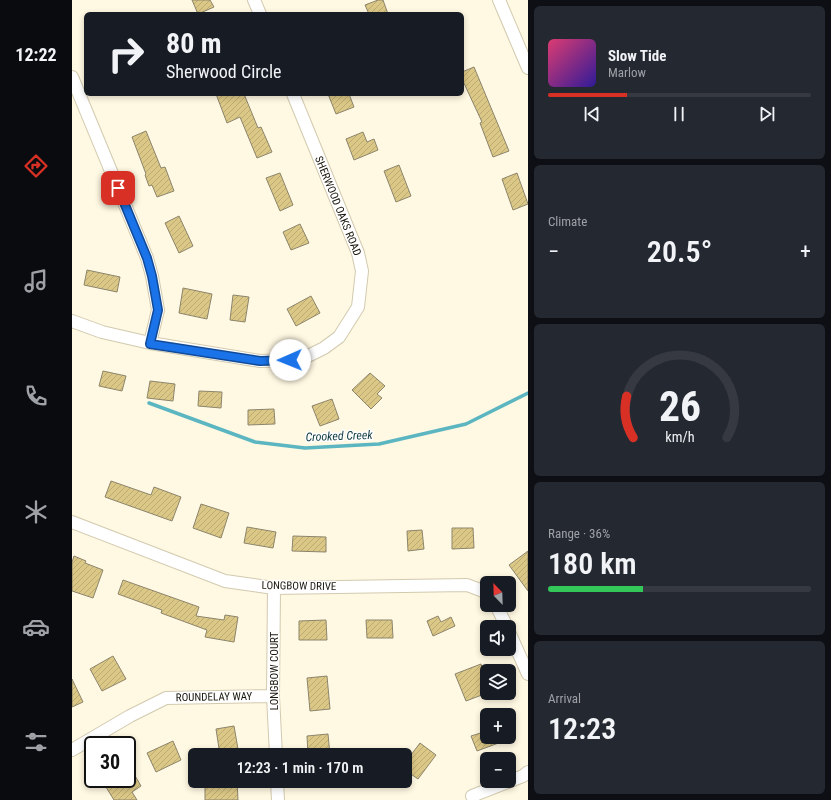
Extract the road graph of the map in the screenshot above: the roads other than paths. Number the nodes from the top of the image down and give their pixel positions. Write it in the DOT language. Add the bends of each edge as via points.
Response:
graph roads {
  1 [pos="254,0"];
  2 [pos="499,0"];
  3 [pos="259,12"];
  4 [pos="528,68"];
  5 [pos="72,77"];
  6 [pos="293,96"];
  7 [pos="72,321"];
  8 [pos="150,344"];
  9 [pos="72,522"];
  10 [pos="274,588"];
  11 [pos="480,590"];
  12 [pos="516,647"];
  13 [pos="528,674"];
  14 [pos="273,696"];
  15 [pos="276,748"];
  16 [pos="72,750"];
  17 [pos="528,772"];
  18 [pos="277,788"];
  19 [pos="472,796"];
  20 [pos="278,800"];
  1 -- 3 [label="street"];
  2 -- 4 [label="street"];
  5 -- 8 [label="street" via="147,258 158,310"];
  6 -- 8 [label="street, SHERWOOD OAKS ROAD" via="358,253 362,271 358,307 339,338 308,356 290,360 260,361"];
  7 -- 8 [label="street, SHERWOOD OAKS ROAD" via="102,332"];
  9 -- 10 [label="street, LONGBOW DRIVE" via="225,581"];
  10 -- 11 [label="street, LONGBOW DRIVE" via="467,585"];
  10 -- 14 [label="street, LONGBOW COURT"];
  12 -- 13 [label="street"];
  14 -- 15 [label="street, LONGBOW COURT"];
  14 -- 16 [label="street, ROUNDELAY WAY" via="166,698"];
  17 -- 19 [label="street"];
  18 -- 20 [label="street"];
}
